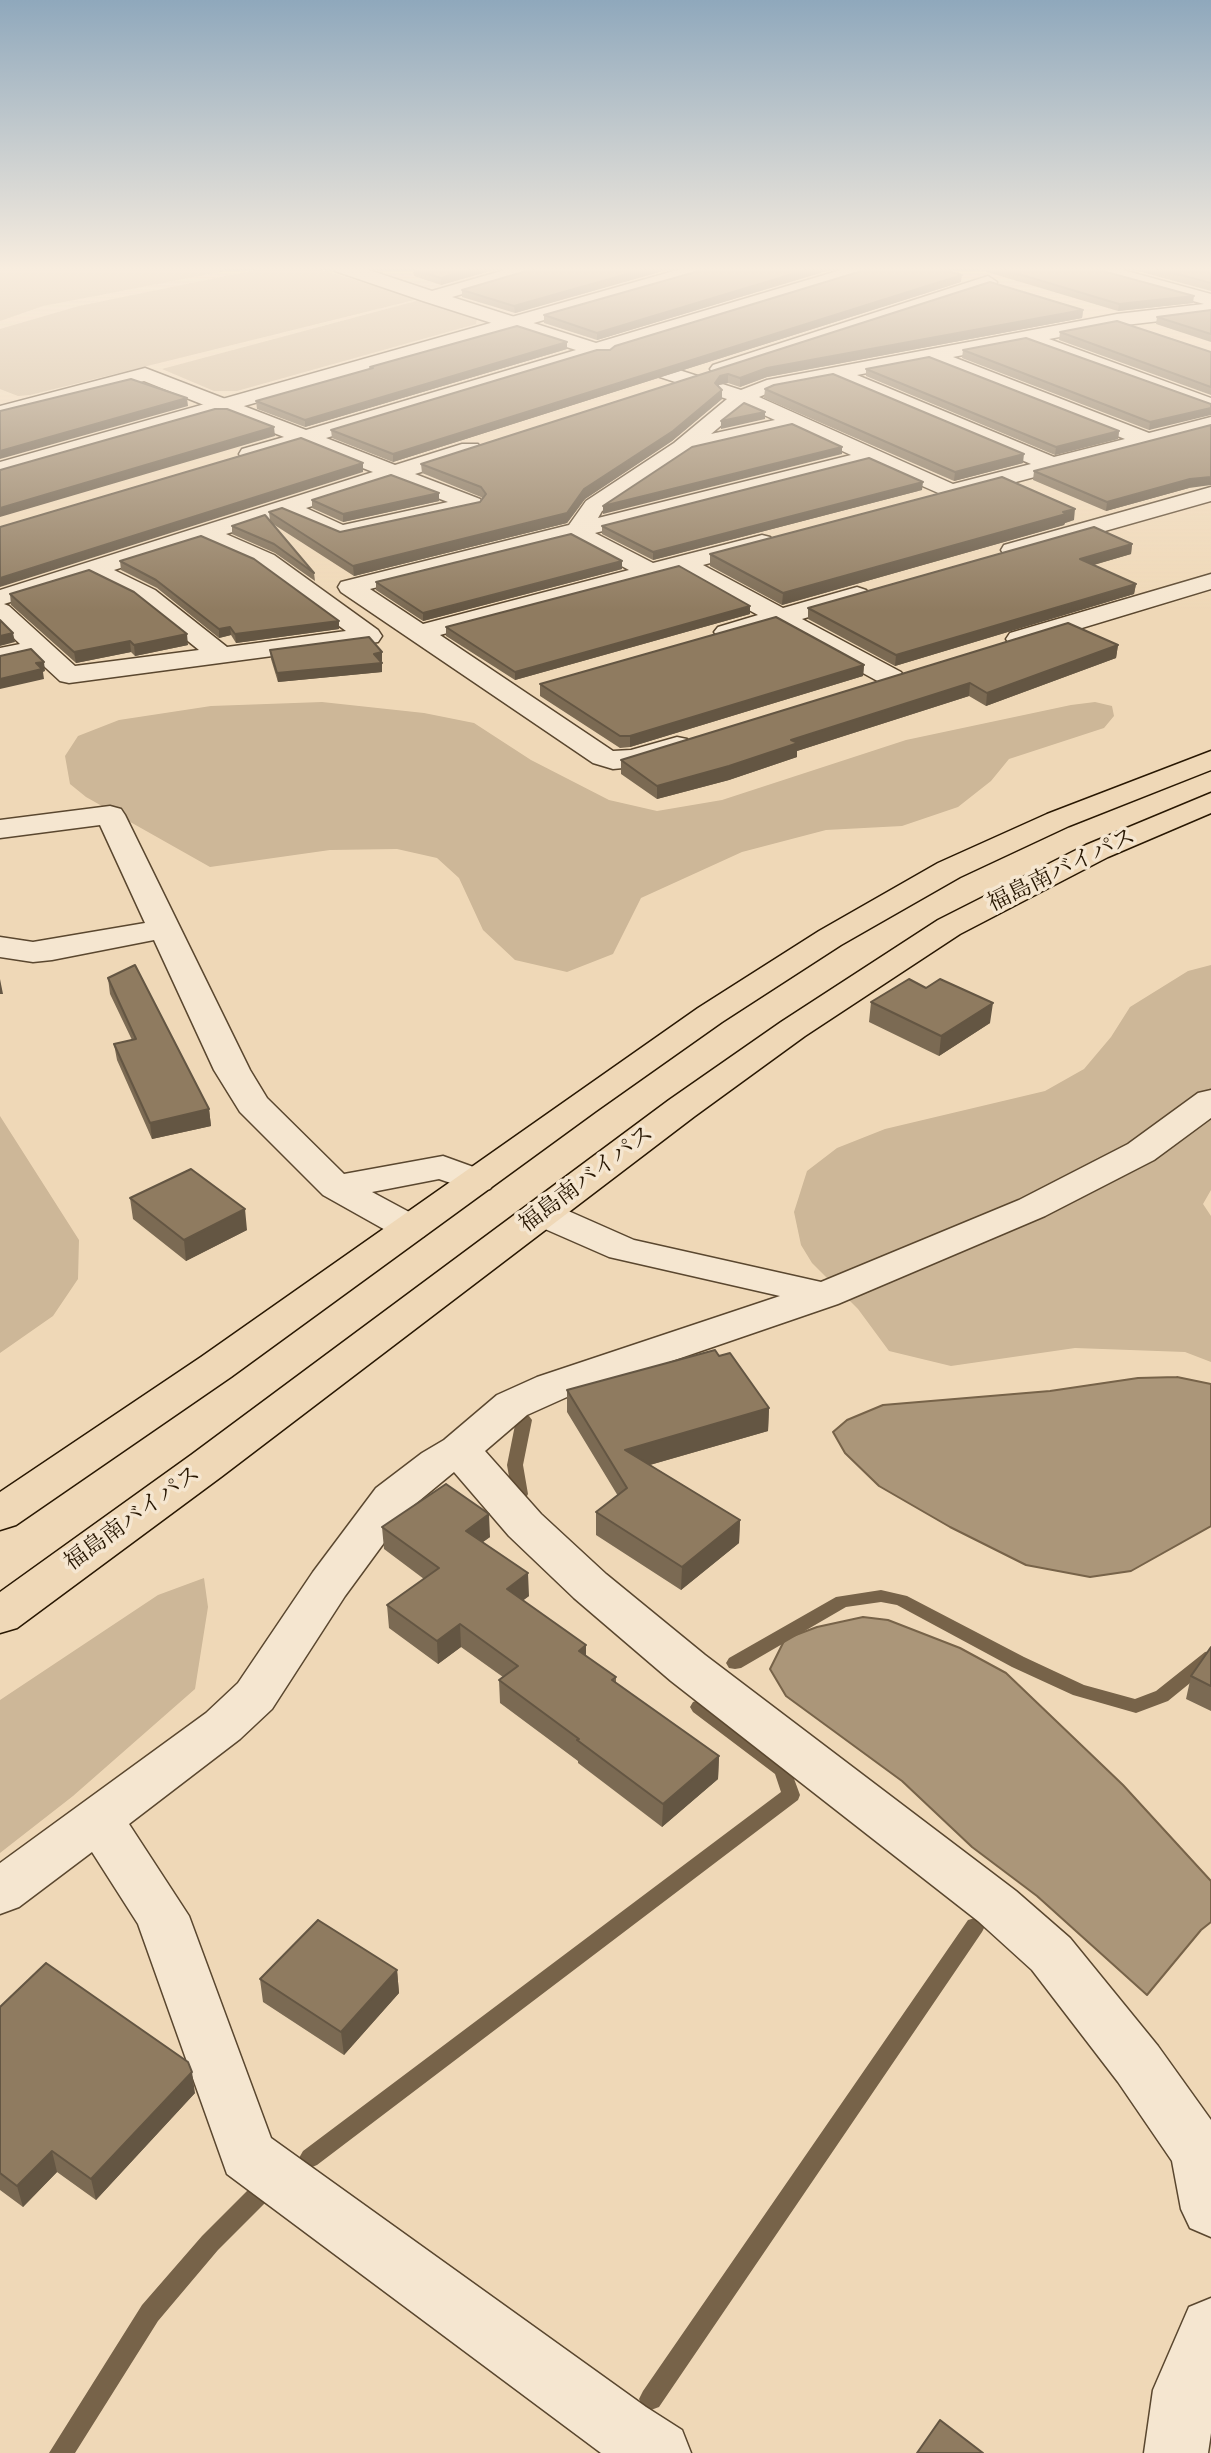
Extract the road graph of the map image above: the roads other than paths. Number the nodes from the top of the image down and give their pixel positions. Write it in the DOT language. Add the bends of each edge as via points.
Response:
graph roads {
  1 [pos="110,381"];
  2 [pos="166,381"];
  3 [pos="305,381"];
  4 [pos="493,381"];
  5 [pos="680,381"];
  6 [pos="695,381"];
  7 [pos="793,381"];
  8 [pos="855,381"];
  9 [pos="998,381"];
  10 [pos="1148,381"];
  11 [pos="648,392"];
  12 [pos="742,397"];
  13 [pos="223,405"];
  14 [pos="1211,405"];
  15 [pos="5,407"];
  16 [pos="795,422"];
  17 [pos="1211,423"];
  18 [pos="308,437"];
  19 [pos="1148,440"];
  20 [pos="488,443"];
  21 [pos="682,448"];
  22 [pos="872,456"];
  23 [pos="228,461"];
  24 [pos="1053,465"];
  25 [pos="0,469"];
  26 [pos="395,472"];
  27 [pos="1003,478"];
  28 [pos="952,492"];
  29 [pos="1038,494"];
  30 [pos="1211,494"];
  31 [pos="911,502"];
  32 [pos="286,508"];
  33 [pos="1073,509"];
  34 [pos="1107,523"];
  35 [pos="576,532"];
  36 [pos="205,534"];
  37 [pos="789,534"];
  38 [pos="990,557"];
  39 [pos="681,563"];
  40 [pos="94,569"];
  41 [pos="649,571"];
  42 [pos="1211,581"];
  43 [pos="886,587"];
  44 [pos="0,598"];
  45 [pos="0,611"];
  46 [pos="782,616"];
  47 [pos="419,633"];
  48 [pos="704,638"];
  49 [pos="998,646"];
  50 [pos="39,647"];
  51 [pos="221,655"];
  52 [pos="0,656"];
  53 [pos="919,670"];
  54 [pos="892,678"];
  55 [pos="535,686"];
  56 [pos="853,690"];
  57 [pos="509,693"];
  58 [pos="698,738"];
  59 [pos="1211,760"];
  60 [pos="1211,802"];
  61 [pos="0,829"];
  62 [pos="163,929"];
  63 [pos="0,947"];
  64 [pos="1211,1101"];
  65 [pos="477,1181"];
  66 [pos="336,1187"];
  67 [pos="543,1214"];
  68 [pos="410,1228"];
  69 [pos="824,1295"];
  70 [pos="459,1450"];
  71 [pos="0,1514"];
  72 [pos="0,1616"];
  73 [pos="99,1820"];
  74 [pos="0,1892"];
  75 [pos="1205,2144"];
  76 [pos="1211,2209"];
  77 [pos="1211,2328"];
  78 [pos="659,2453"];
  79 [pos="1176,2453"];
  1 -- 15 [label="street"];
  2 -- 13 [label="street"];
  3 -- 13 [label="street"];
  4 -- 18 [label="street"];
  5 -- 11 [label="street"];
  6 -- 12 [label="street"];
  7 -- 12 [label="street"];
  8 -- 24 [label="street"];
  9 -- 19 [label="street"];
  10 -- 14 [label="street"];
  12 -- 16 [label="street"];
  12 -- 21 [label="street"];
  13 -- 18 [label="street"];
  13 -- 25 [label="street"];
  16 -- 21 [label="street"];
  16 -- 22 [label="street"];
  17 -- 19 [label="street"];
  18 -- 23 [label="street"];
  18 -- 26 [label="street"];
  19 -- 24 [label="street"];
  20 -- 26 [label="street"];
  21 -- 35 [label="street" via="594,506"];
  22 -- 28 [label="street"];
  22 -- 35 [label="street"];
  24 -- 27 [label="street"];
  26 -- 32 [label="street"];
  26 -- 32 [label="street" via="472,504 340,533"];
  27 -- 28 [label="street"];
  27 -- 29 [label="street"];
  28 -- 31 [label="street"];
  30 -- 34 [label="street"];
  32 -- 36 [label="street"];
  33 -- 34 [label="street"];
  34 -- 38 [label="street"];
  35 -- 41 [label="street"];
  35 -- 47 [label="street" via="351,587"];
  36 -- 40 [label="street"];
  36 -- 51 [label="street" via="265,560 369,636"];
  37 -- 39 [label="street"];
  39 -- 41 [label="street"];
  39 -- 46 [label="street"];
  40 -- 44 [label="street"];
  40 -- 51 [label="street" via="146,595"];
  41 -- 47 [label="street"];
  42 -- 49 [label="street"];
  43 -- 46 [label="street"];
  45 -- 50 [label="street"];
  46 -- 48 [label="street"];
  46 -- 54 [label="street"];
  47 -- 57 [label="street"];
  50 -- 51 [label="street" via="69,675"];
  50 -- 52 [label="street"];
  53 -- 54 [label="street"];
  54 -- 56 [label="street"];
  55 -- 57 [label="street"];
  57 -- 58 [label="street" via="613,760"];
  59 -- 65 [label="highway, 福島南バイパス" via="1058,820 949,870 830,938 583,1103"];
  60 -- 67 [label="highway, 福島南バイパス" via="1097,851 949,927 793,1029"];
  61 -- 62 [label="street" via="110,815"];
  62 -- 63 [label="street" via="33,952"];
  62 -- 66 [label="street" via="253,1104"];
  64 -- 69 [label="street" via="1141,1152 1032,1208"];
  65 -- 66 [label="street" via="443,1167"];
  65 -- 68 [label="highway, 福島南バイパス"];
  66 -- 68 [label="street"];
  67 -- 69 [label="street" via="623,1249"];
  67 -- 72 [label="highway, 福島南バイパス"];
  68 -- 71 [label="highway, 福島南バイパス"];
  69 -- 70 [label="street" via="552,1387 512,1405"];
  70 -- 73 [label="street" via="392,1500 329,1584 255,1696 223,1726"];
  70 -- 75 [label="street" via="526,1525 600,1595 998,1906 1051,1954"];
  73 -- 74 [label="street"];
  73 -- 78 [label="street" via="162,1916 248,2155"];
  75 -- 76 [label="street"];
  77 -- 79 [label="street" via="1185,2390"];
}
